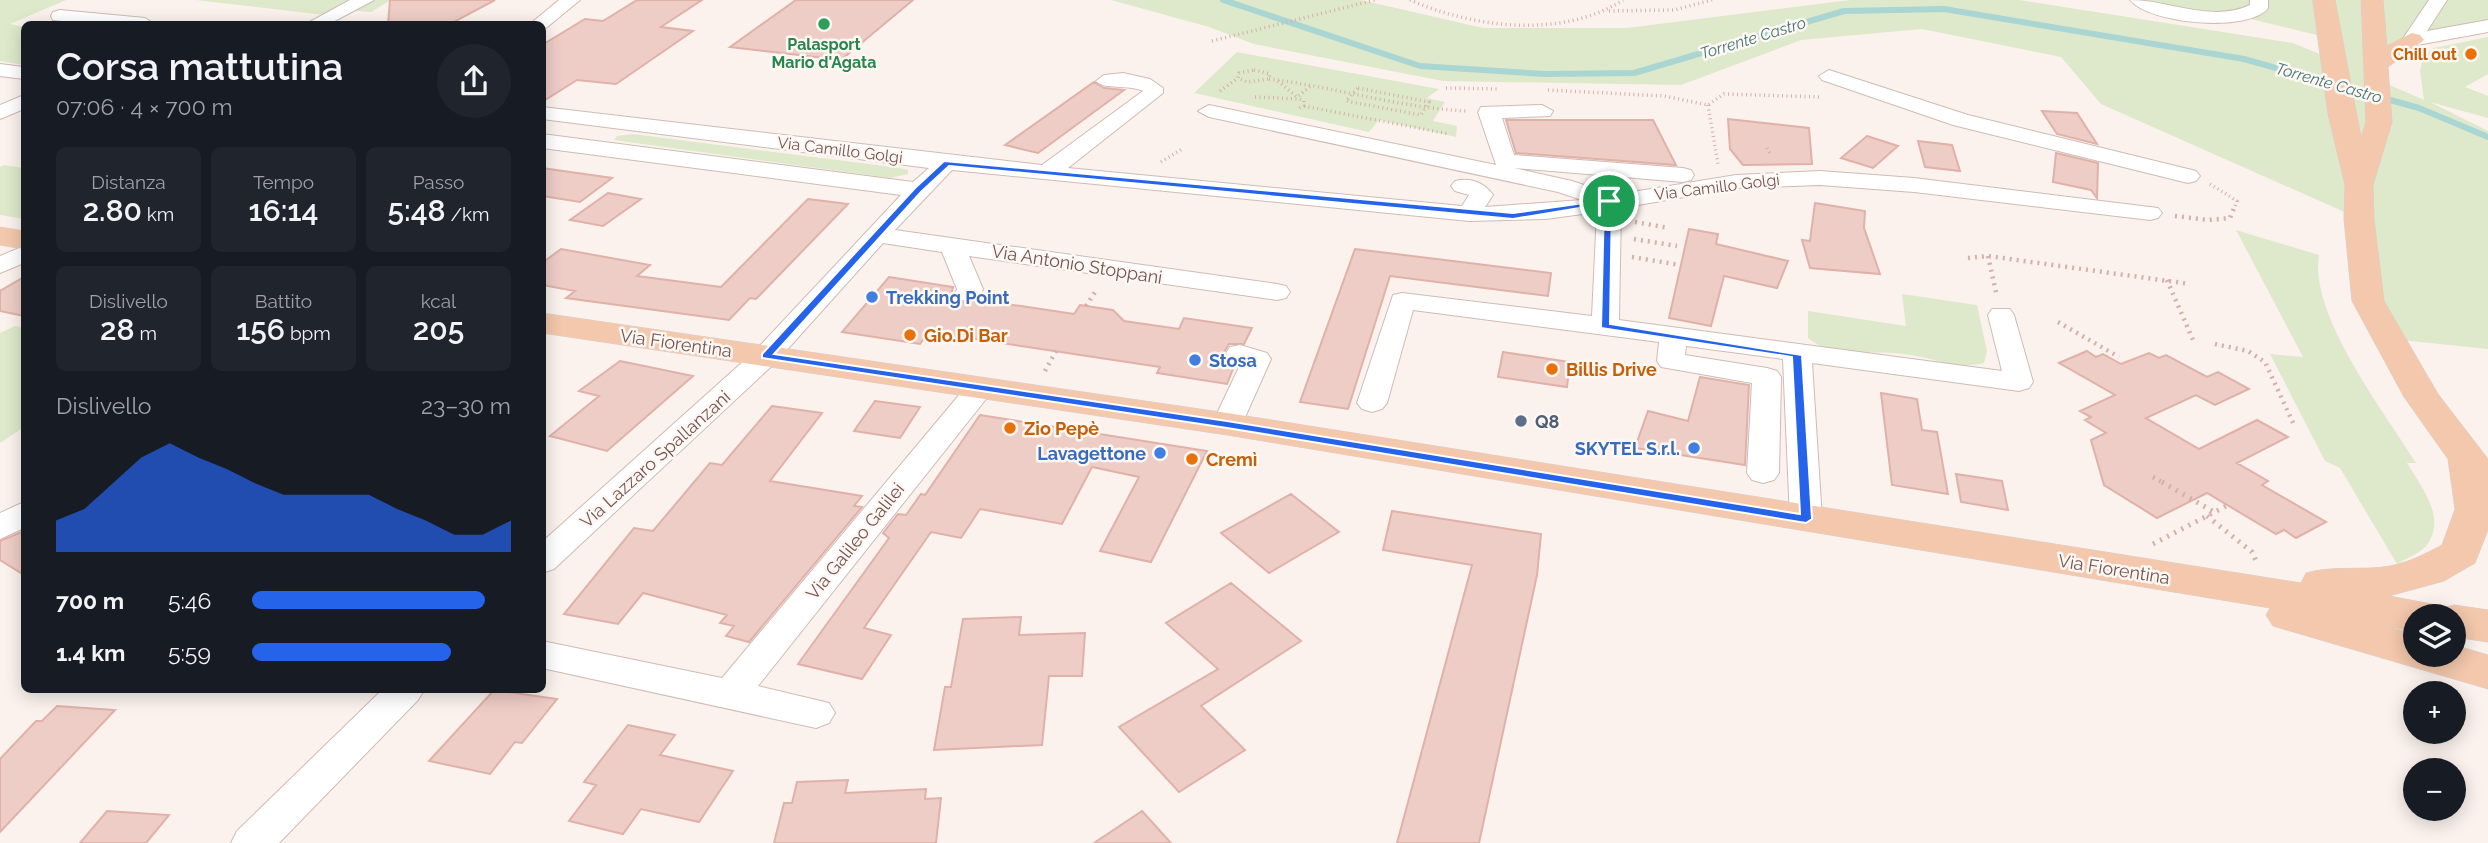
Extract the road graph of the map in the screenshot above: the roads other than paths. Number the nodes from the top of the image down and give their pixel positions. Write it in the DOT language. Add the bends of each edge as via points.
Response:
graph roads {
  1 [pos="365,0"];
  2 [pos="571,0"];
  3 [pos="2139,0"];
  4 [pos="2259,0"];
  5 [pos="2324,0"];
  6 [pos="2372,0"];
  7 [pos="2438,0"];
  8 [pos="60,16"];
  9 [pos="113,21"];
  10 [pos="321,21"];
  11 [pos="543,21"];
  12 [pos="2488,26"];
  13 [pos="2412,40"];
  14 [pos="2375,65"];
  15 [pos="0,70"];
  16 [pos="21,73"];
  17 [pos="1106,81"];
  18 [pos="1828,87"];
  19 [pos="1540,100"];
  20 [pos="21,102"];
  21 [pos="1209,111"];
  22 [pos="0,113"];
  23 [pos="546,113"];
  24 [pos="616,122"];
  25 [pos="546,141"];
  26 [pos="583,146"];
  27 [pos="947,163"];
  28 [pos="1047,173"];
  29 [pos="1683,175"];
  30 [pos="2188,176"];
  31 [pos="2359,185"];
  32 [pos="1463,186"];
  33 [pos="918,190"];
  34 [pos="1609,201"];
  35 [pos="2150,213"];
  36 [pos="1469,214"];
  37 [pos="877,234"];
  38 [pos="0,236"];
  39 [pos="21,240"];
  40 [pos="952,245"];
  41 [pos="21,255"];
  42 [pos="0,265"];
  43 [pos="1277,292"];
  44 [pos="968,294"];
  45 [pos="2001,314"];
  46 [pos="546,324"];
  47 [pos="1605,326"];
  48 [pos="1673,336"];
  49 [pos="1240,353"];
  50 [pos="1797,355"];
  51 [pos="766,356"];
  52 [pos="980,388"];
  53 [pos="1767,394"];
  54 [pos="1800,399"];
  55 [pos="1372,403"];
  56 [pos="1227,424"];
  57 [pos="2481,471"];
  58 [pos="1763,472"];
  59 [pos="21,515"];
  60 [pos="1806,519"];
  61 [pos="0,528"];
  62 [pos="546,557"];
  63 [pos="2195,582"];
  64 [pos="2403,613"];
  65 [pos="2466,623"];
  66 [pos="2488,626"];
  67 [pos="2403,648"];
  68 [pos="546,655"];
  69 [pos="2466,666"];
  70 [pos="2488,672"];
  71 [pos="402,693"];
  72 [pos="730,695"];
  73 [pos="816,713"];
  74 [pos="252,843"];
  1 -- 10 [label="street"];
  2 -- 11 [label="street"];
  3 -- 4 [label="street" via="2155,9 2225,18 2253,13"];
  5 -- 31 [label="main road" via="2341,114"];
  6 -- 14 [label="main road"];
  7 -- 13 [label="street"];
  8 -- 9 [label="street"];
  12 -- 13 [label="street"];
  13 -- 14 [label="main road"];
  14 -- 31 [label="main road" via="2379,122"];
  15 -- 16 [label="street"];
  17 -- 28 [label="street" via="1118,78 1147,85 1153,93"];
  18 -- 30 [label="street" via="1870,92 2033,140"];
  19 -- 29 [label="street" via="1489,111 1505,161"];
  20 -- 22 [label="street"];
  21 -- 34 [label="street" via="1564,186"];
  23 -- 24 [label="street, Via Camillo Golgi"];
  24 -- 26 [label="street"];
  24 -- 27 [label="street, Via Camillo Golgi"];
  25 -- 26 [label="street, Via Camillo Golgi"];
  26 -- 33 [label="street, Via Camillo Golgi"];
  27 -- 28 [label="street, Via Camillo Golgi"];
  27 -- 33 [label="street, Via Lazzaro Spallanzani"];
  28 -- 36 [label="street, Via Camillo Golgi"];
  31 -- 57 [label="main road" via="2368,301 2422,397"];
  32 -- 36 [label="street" via="1481,195"];
  33 -- 37 [label="street, Via Lazzaro Spallanzani"];
  34 -- 35 [label="street, Via Camillo Golgi" via="1774,178 1826,178 1880,180"];
  34 -- 36 [label="street, Via Camillo Golgi" via="1513,216"];
  34 -- 47 [label="street"];
  37 -- 40 [label="street, Via Antonio Stoppani"];
  37 -- 51 [label="street, Via Lazzaro Spallanzani"];
  38 -- 39 [label="main road"];
  40 -- 43 [label="street, Via Antonio Stoppani" via="1079,267"];
  40 -- 44 [label="street"];
  41 -- 42 [label="street"];
  45 -- 50 [label="street" via="2019,382"];
  46 -- 51 [label="main road, Via Fiorentina"];
  47 -- 48 [label="street"];
  47 -- 55 [label="street" via="1402,301"];
  48 -- 50 [label="street"];
  48 -- 53 [label="street" via="1671,361 1767,377"];
  49 -- 56 [label="street" via="1257,359"];
  50 -- 54 [label="street"];
  51 -- 52 [label="main road, Via Fiorentina"];
  51 -- 62 [label="street, Via Lazzaro Spallanzani"];
  52 -- 56 [label="main road, Via Fiorentina"];
  52 -- 72 [label="street, Via Galileo Galilei"];
  53 -- 54 [label="street"];
  53 -- 58 [label="street"];
  54 -- 60 [label="street"];
  56 -- 60 [label="main road, Via Fiorentina"];
  57 -- 63 [label="main road" via="2475,509 2460,553 2429,572 2388,581 2326,584"];
  59 -- 61 [label="street"];
  60 -- 63 [label="main road, Via Fiorentina"];
  63 -- 64 [label="main road, Via Fiorentina"];
  63 -- 67 [label="main road" via="2302,620"];
  65 -- 66 [label="main road"];
  68 -- 72 [label="street"];
  69 -- 70 [label="main road"];
  71 -- 74 [label="street"];
  72 -- 73 [label="street"];
}
